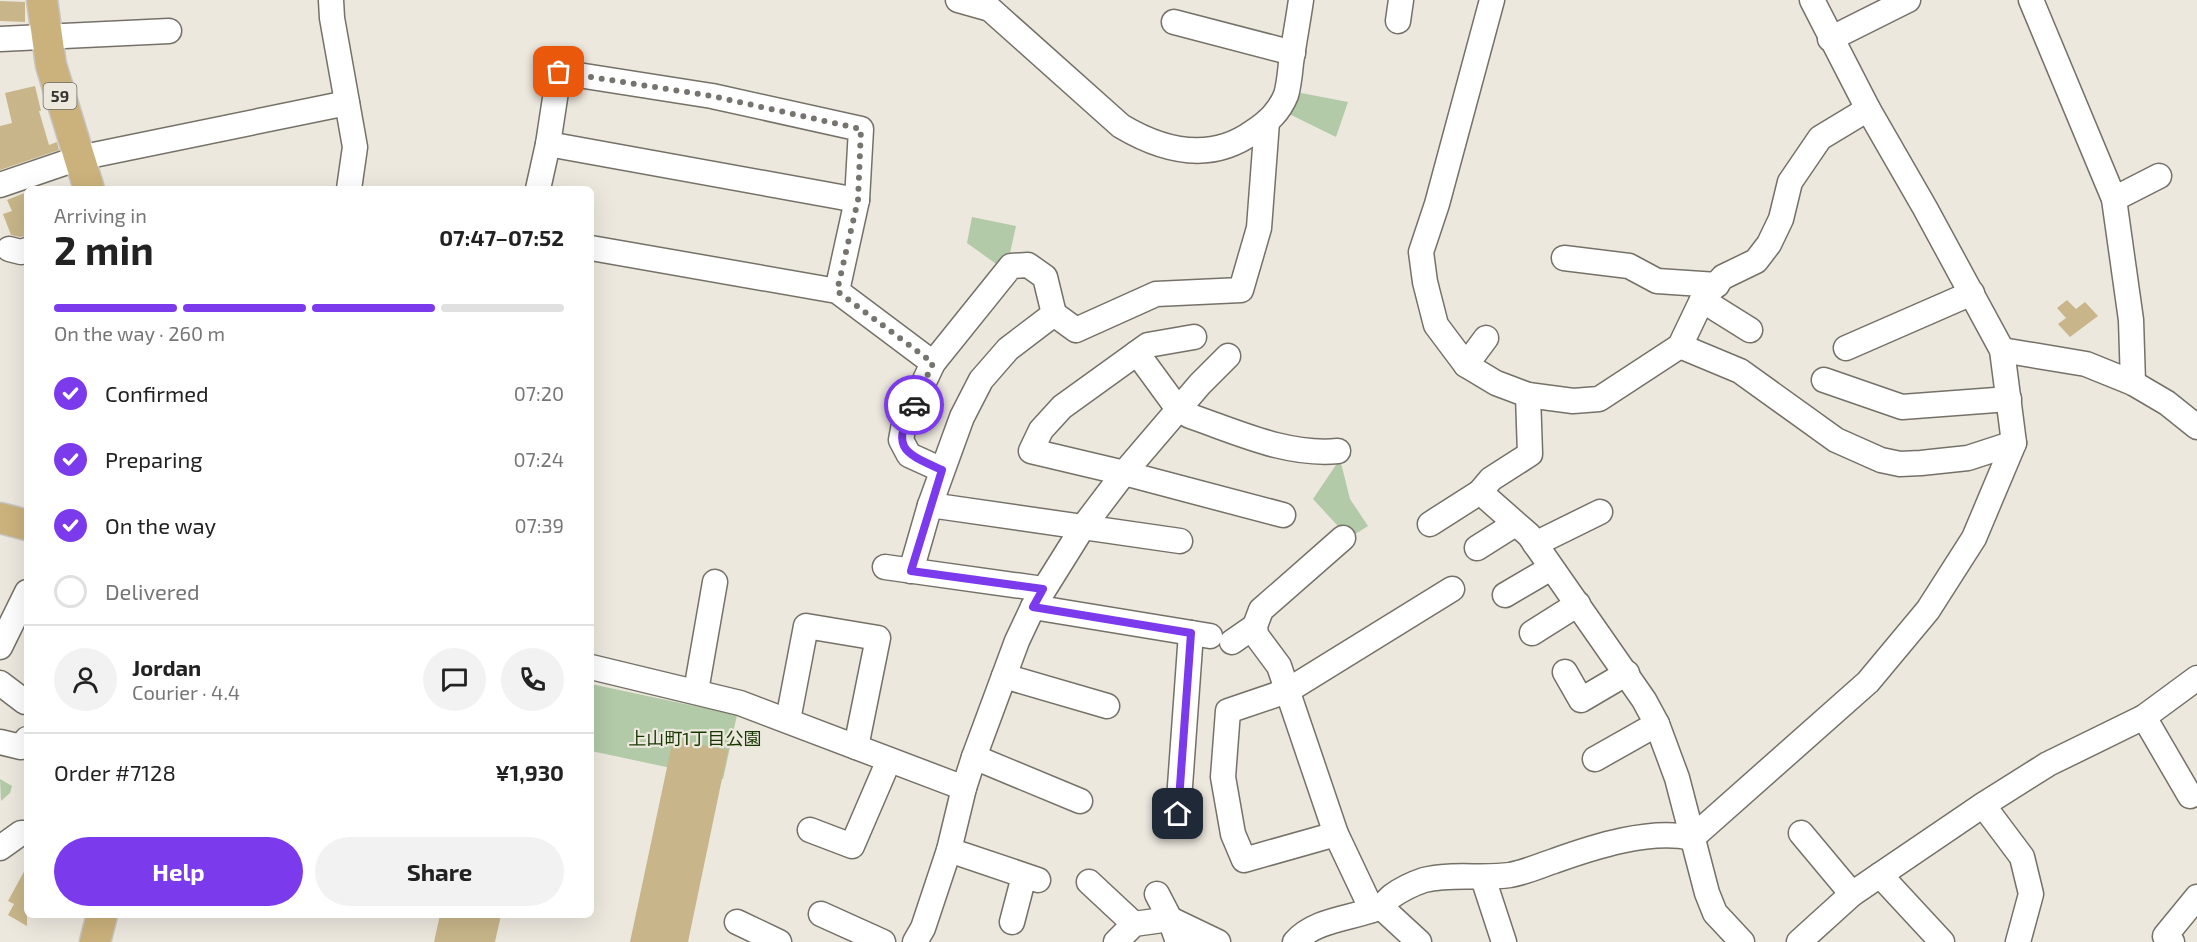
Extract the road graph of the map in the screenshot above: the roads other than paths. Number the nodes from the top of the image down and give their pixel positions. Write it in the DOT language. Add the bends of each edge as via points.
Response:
graph roads {
  1 [pos="42,0"];
  2 [pos="331,0"];
  3 [pos="958,0"];
  4 [pos="1301,0"];
  5 [pos="1492,0"];
  6 [pos="1812,0"];
  7 [pos="1908,0"];
  8 [pos="2031,0"];
  9 [pos="1174,22"];
  10 [pos="169,31"];
  11 [pos="46,38"];
  12 [pos="0,39"];
  13 [pos="1830,39"];
  14 [pos="1293,53"];
  15 [pos="347,103"];
  16 [pos="1868,109"];
  17 [pos="1267,122"];
  18 [pos="549,144"];
  19 [pos="76,150"];
  20 [pos="2159,176"];
  21 [pos="0,186"];
  22 [pos="88,186"];
  23 [pos="349,186"];
  24 [pos="539,186"];
  25 [pos="2114,199"];
  26 [pos="858,200"];
  27 [pos="594,249"];
  28 [pos="1564,258"];
  29 [pos="837,291"];
  30 [pos="1710,293"];
  31 [pos="1972,293"];
  32 [pos="1054,314"];
  33 [pos="1750,330"];
  34 [pos="1194,337"];
  35 [pos="1486,338"];
  36 [pos="1680,346"];
  37 [pos="1846,348"];
  38 [pos="2002,350"];
  39 [pos="1137,353"];
  40 [pos="1228,356"];
  41 [pos="933,363"];
  42 [pos="1466,365"];
  43 [pos="1824,380"];
  44 [pos="2133,382"];
  45 [pos="1528,395"];
  46 [pos="2008,399"];
  47 [pos="1178,409"];
  48 [pos="2196,423"];
  49 [pos="2014,443"];
  50 [pos="1338,451"];
  51 [pos="942,470"];
  52 [pos="1124,473"];
  53 [pos="1480,492"];
  54 [pos="930,505"];
  55 [pos="1600,512"];
  56 [pos="1283,515"];
  57 [pos="0,518"];
  58 [pos="24,524"];
  59 [pos="1430,524"];
  60 [pos="1515,524"];
  61 [pos="1083,527"];
  62 [pos="1343,537"];
  63 [pos="1180,541"];
  64 [pos="1535,544"];
  65 [pos="1477,548"];
  66 [pos="885,567"];
  67 [pos="1551,568"];
  68 [pos="911,571"];
  69 [pos="715,582"];
  70 [pos="1452,589"];
  71 [pos="1505,595"];
  72 [pos="24,598"];
  73 [pos="1038,598"];
  74 [pos="1578,604"];
  75 [pos="1255,626"];
  76 [pos="1532,633"];
  77 [pos="1211,637"];
  78 [pos="0,647"];
  79 [pos="594,668"];
  80 [pos="1565,672"];
  81 [pos="1627,673"];
  82 [pos="1004,676"];
  83 [pos="2197,678"];
  84 [pos="0,682"];
  85 [pos="696,691"];
  86 [pos="1287,691"];
  87 [pos="24,700"];
  88 [pos="1107,706"];
  89 [pos="2144,717"];
  90 [pos="788,720"];
  91 [pos="1657,724"];
  92 [pos="0,742"];
  93 [pos="24,743"];
  94 [pos="856,747"];
  95 [pos="974,757"];
  96 [pos="1595,759"];
  97 [pos="889,760"];
  98 [pos="964,788"];
  99 [pos="2190,796"];
  100 [pos="1080,801"];
  101 [pos="1983,805"];
  102 [pos="1178,814"];
  103 [pos="810,830"];
  104 [pos="24,832"];
  105 [pos="1336,834"];
  106 [pos="1801,834"];
  107 [pos="1692,838"];
  108 [pos="0,848"];
  109 [pos="949,850"];
  110 [pos="1880,875"];
  111 [pos="1483,878"];
  112 [pos="1089,882"];
  113 [pos="1157,894"];
  114 [pos="1851,894"];
  115 [pos="2197,897"];
  116 [pos="1376,908"];
  117 [pos="821,914"];
  118 [pos="101,918"];
  119 [pos="1170,919"];
  120 [pos="737,922"];
  121 [pos="1012,922"];
  122 [pos="1134,924"];
  123 [pos="1300,940"];
  124 [pos="920,941"];
  125 [pos="94,942"];
  126 [pos="779,942"];
  127 [pos="883,942"];
  128 [pos="1116,942"];
  129 [pos="1178,942"];
  130 [pos="1218,942"];
  131 [pos="1419,942"];
  132 [pos="1504,942"];
  133 [pos="1742,942"];
  134 [pos="1799,942"];
  135 [pos="1942,942"];
  136 [pos="2018,942"];
  137 [pos="2172,942"];
  1 -- 11 [label="main road, 59"];
  2 -- 15 [label="street"];
  3 -- 17 [label="street" via="990,9 1137,136 1168,148 1220,150"];
  4 -- 14 [label="street"];
  5 -- 42 [label="street" via="1421,252 1436,325"];
  6 -- 13 [label="street"];
  7 -- 13 [label="street"];
  8 -- 25 [label="street"];
  9 -- 14 [label="street"];
  10 -- 11 [label="street"];
  11 -- 12 [label="street"];
  11 -- 19 [label="main road, 59"];
  13 -- 16 [label="street"];
  14 -- 17 [label="street" via="1286,93"];
  15 -- 19 [label="street" via="224,128"];
  15 -- 23 [label="street" via="355,147"];
  16 -- 30 [label="street" via="1820,138 1790,182 1781,219 1769,244 1756,261 1724,277"];
  16 -- 31 [label="street"];
  17 -- 32 [label="street" via="1258,228 1241,290 1156,294 1076,330"];
  18 -- 24 [label="street"];
  18 -- 26 [label="street"];
  18 -- 26 [label="street" via="559,72 712,96 861,129"];
  19 -- 21 [label="street"];
  19 -- 22 [label="main road, 59"];
  20 -- 25 [label="street"];
  25 -- 44 [label="street" via="2131,320"];
  26 -- 29 [label="street"];
  27 -- 29 [label="street"];
  28 -- 30 [label="street" via="1629,266 1657,281"];
  29 -- 41 [label="street"];
  30 -- 33 [label="street"];
  30 -- 36 [label="street"];
  31 -- 37 [label="street"];
  31 -- 38 [label="street"];
  32 -- 41 [label="street" via="1045,277 1028,265 1011,266"];
  32 -- 51 [label="street" via="1008,349 981,380"];
  34 -- 39 [label="street" via="1148,345"];
  35 -- 42 [label="street"];
  36 -- 45 [label="street" via="1599,399 1572,401"];
  36 -- 49 [label="street" via="1740,371 1836,440 1881,460 1911,464 1968,458"];
  38 -- 44 [label="street" via="2086,364"];
  38 -- 46 [label="street"];
  39 -- 47 [label="street"];
  39 -- 52 [label="street" via="1062,407 1041,430 1031,451"];
  40 -- 47 [label="street"];
  41 -- 51 [label="street" via="904,424 901,440 909,455"];
  42 -- 45 [label="street"];
  43 -- 46 [label="street" via="1902,407"];
  44 -- 48 [label="street"];
  45 -- 53 [label="street" via="1530,454 1491,479"];
  46 -- 49 [label="street"];
  47 -- 50 [label="street" via="1295,449 1316,453"];
  47 -- 52 [label="street"];
  49 -- 107 [label="street" via="1974,538 1928,610 1868,682"];
  51 -- 54 [label="street"];
  52 -- 56 [label="street"];
  52 -- 61 [label="street"];
  53 -- 59 [label="street"];
  53 -- 60 [label="street"];
  54 -- 61 [label="street"];
  54 -- 68 [label="street"];
  55 -- 64 [label="street"];
  57 -- 58 [label="main road"];
  60 -- 64 [label="street"];
  60 -- 65 [label="street"];
  61 -- 63 [label="street"];
  61 -- 73 [label="street"];
  62 -- 75 [label="street" via="1261,610"];
  64 -- 67 [label="street"];
  66 -- 68 [label="street"];
  67 -- 71 [label="street"];
  67 -- 74 [label="street"];
  68 -- 73 [label="street"];
  69 -- 85 [label="street"];
  70 -- 86 [label="street"];
  72 -- 78 [label="street"];
  73 -- 77 [label="street"];
  73 -- 82 [label="street"];
  74 -- 76 [label="street"];
  74 -- 81 [label="street"];
  75 -- 77 [label="street"];
  75 -- 86 [label="street" via="1256,635 1279,666"];
  77 -- 102 [label="street"];
  79 -- 85 [label="street"];
  80 -- 81 [label="street" via="1581,700"];
  81 -- 91 [label="street"];
  82 -- 88 [label="street"];
  82 -- 95 [label="street"];
  83 -- 89 [label="street"];
  84 -- 87 [label="street"];
  85 -- 90 [label="street"];
  86 -- 105 [label="street"];
  86 -- 105 [label="street" via="1228,711 1222,777 1233,834 1244,860"];
  89 -- 99 [label="street"];
  89 -- 101 [label="street" via="2048,764"];
  90 -- 94 [label="street"];
  90 -- 94 [label="street" via="806,626 878,638"];
  91 -- 96 [label="street"];
  91 -- 107 [label="street" via="1677,778"];
  92 -- 93 [label="street" via="21,747"];
  94 -- 97 [label="street"];
  95 -- 98 [label="street"];
  95 -- 100 [label="street"];
  97 -- 98 [label="street"];
  97 -- 103 [label="street" via="852,846"];
  98 -- 109 [label="street"];
  101 -- 110 [label="street"];
  101 -- 136 [label="street" via="2022,857 2031,894"];
  104 -- 108 [label="street"];
  105 -- 116 [label="street"];
  106 -- 114 [label="street"];
  107 -- 111 [label="street" via="1654,835 1511,875"];
  107 -- 133 [label="street" via="1715,913"];
  109 -- 121 [label="street" via="1031,878"];
  109 -- 124 [label="street"];
  110 -- 114 [label="street"];
  110 -- 135 [label="street"];
  111 -- 116 [label="street" via="1444,876 1423,881 1404,888"];
  111 -- 132 [label="street"];
  112 -- 122 [label="street"];
  113 -- 119 [label="street"];
  114 -- 134 [label="street"];
  115 -- 137 [label="street" via="2165,936"];
  116 -- 123 [label="street" via="1309,929"];
  116 -- 131 [label="street"];
  117 -- 127 [label="street"];
  118 -- 125 [label="main road"];
  119 -- 122 [label="street"];
  119 -- 129 [label="street"];
  119 -- 130 [label="street"];
  120 -- 126 [label="street"];
  122 -- 128 [label="street"];
}
